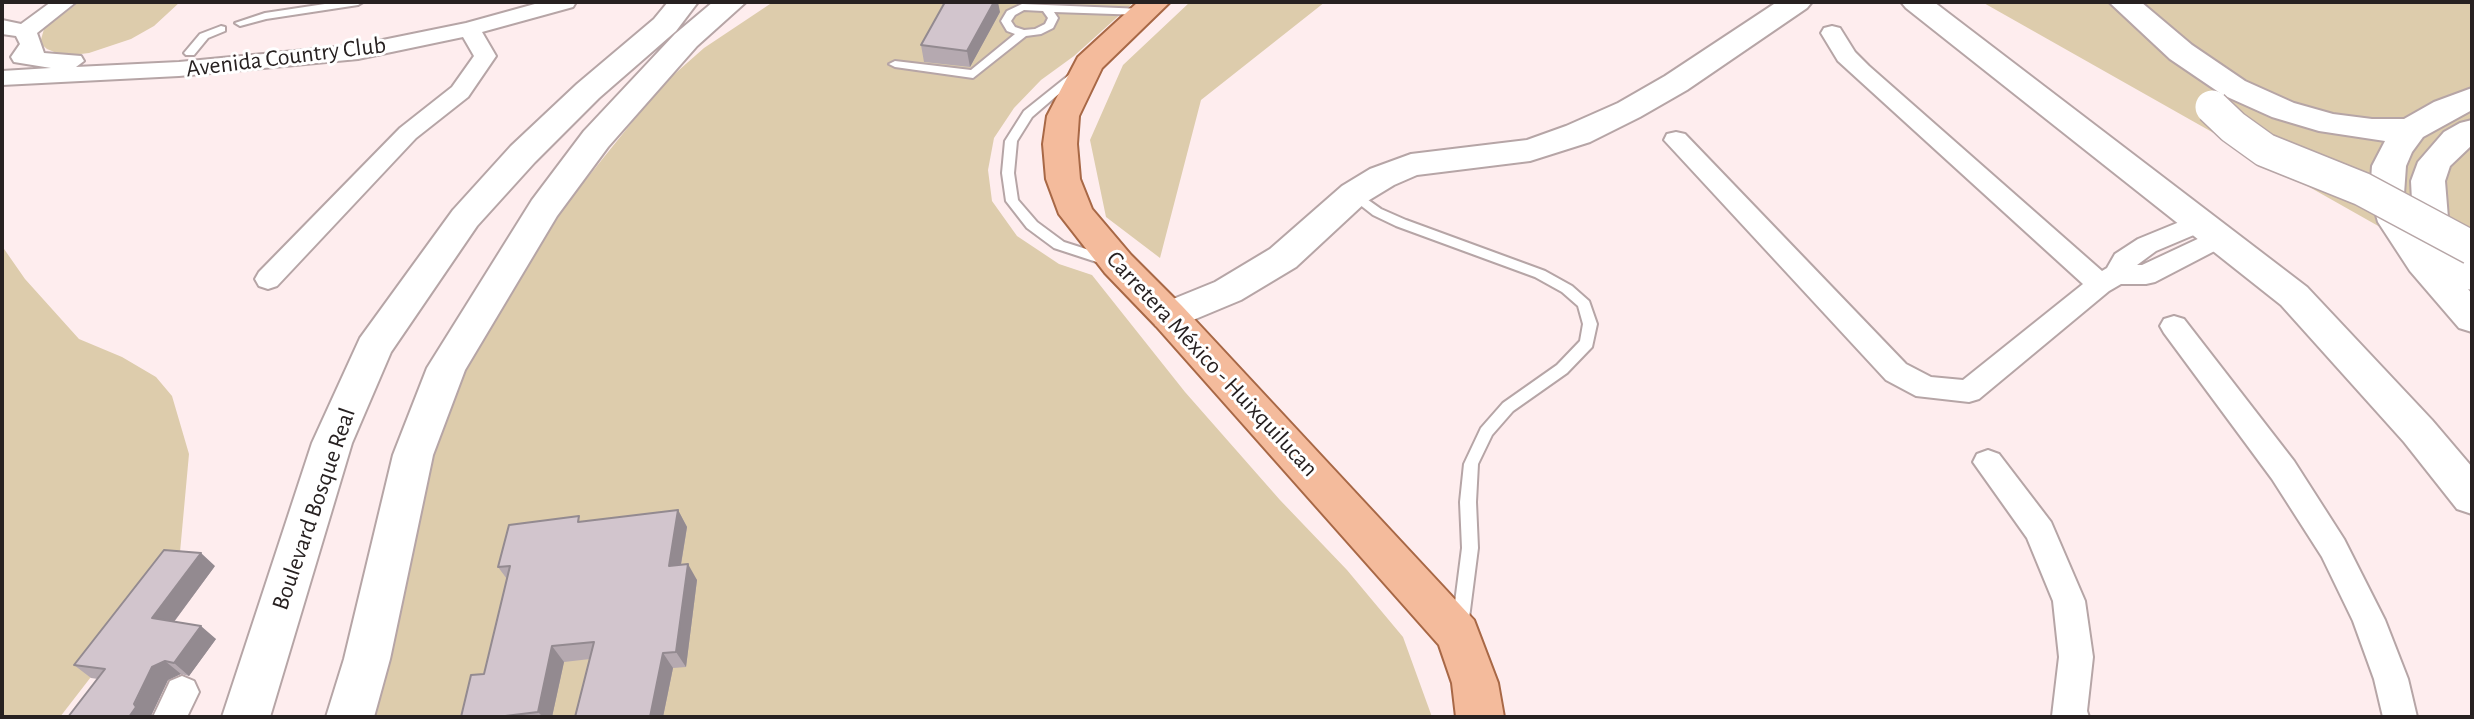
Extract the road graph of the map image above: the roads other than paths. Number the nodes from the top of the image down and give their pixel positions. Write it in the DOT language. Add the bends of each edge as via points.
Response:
graph roads {
  1 [pos="34,2"];
  2 [pos="65,2"];
  3 [pos="358,2"];
  4 [pos="526,2"];
  5 [pos="565,2"];
  6 [pos="683,2"];
  7 [pos="731,2"];
  8 [pos="1797,2"];
  9 [pos="1916,2"];
  10 [pos="2103,2"];
  11 [pos="2124,2"];
  12 [pos="1149,7"];
  13 [pos="1048,10"];
  14 [pos="240,23"];
  15 [pos="2,25"];
  16 [pos="221,29"];
  17 [pos="1023,33"];
  18 [pos="1832,33"];
  19 [pos="473,36"];
  20 [pos="28,37"];
  21 [pos="190,53"];
  22 [pos="895,64"];
  23 [pos="1089,64"];
  24 [pos="2,70"];
  25 [pos="2,78"];
  26 [pos="2458,104"];
  27 [pos="2411,130"];
  28 [pos="2472,130"];
  29 [pos="1676,140"];
  30 [pos="1354,194"];
  31 [pos="2209,230"];
  32 [pos="2472,248"];
  33 [pos="1118,264"];
  34 [pos="2472,277"];
  35 [pos="268,279"];
  36 [pos="2108,279"];
  37 [pos="1169,316"];
  38 [pos="2472,317"];
  39 [pos="2174,326"];
  40 [pos="1988,462"];
  41 [pos="2472,497"];
  42 [pos="1458,634"];
  43 [pos="246,717"];
  44 [pos="350,717"];
  45 [pos="1480,717"];
  46 [pos="2070,717"];
  47 [pos="2400,717"];
  1 -- 15 [label="street"];
  2 -- 20 [label="street"];
  3 -- 14 [label="lane"];
  4 -- 21 [label="street, Avenida Country Club" via="420,27 298,45"];
  5 -- 19 [label="street, Avenida Country Club"];
  6 -- 43 [label="street, Boulevard Bosque Real" via="664,25 523,154 465,218 374,348 332,443"];
  7 -- 44 [label="street" via="686,40 596,139 544,208 446,368 413,455"];
  8 -- 30 [label="street" via="1676,83 1578,134 1530,150 1411,165"];
  9 -- 31 [label="street"];
  10 -- 32 [label="street, bridge" via="2233,127 2265,150 2362,189"];
  11 -- 27 [label="street" via="2181,52 2234,88 2283,110 2331,124"];
  12 -- 13 [label="lane"];
  12 -- 23 [label="main road, Carretera México - Huixquilucan"];
  13 -- 17 [label="lane" via="1053,18 1049,26"];
  13 -- 17 [label="lane" via="1022,7 1011,13 1006,21 1011,29"];
  15 -- 20 [label="street"];
  16 -- 21 [label="lane" via="204,36"];
  17 -- 22 [label="lane" via="973,74"];
  18 -- 36 [label="street" via="1861,71"];
  19 -- 25 [label="street, Avenida Country Club" via="179,69"];
  19 -- 35 [label="street" via="485,56 460,92 408,133"];
  20 -- 21 [label="street, Avenida Country Club" via="33,58 53,62"];
  20 -- 24 [label="street" via="22,57"];
  23 -- 33 [label="main road, Carretera México - Huixquilucan" via="1063,116 1063,179 1076,214"];
  23 -- 33 [label="lane" via="1028,114 1011,141 1008,173 1013,201 1032,225 1059,245"];
  26 -- 27 [label="street"];
  27 -- 38 [label="street" via="2389,166 2387,194 2396,222 2423,262"];
  28 -- 34 [label="street" via="2435,162 2428,181 2431,220"];
  29 -- 36 [label="street" via="1896,372 1926,388 1969,391"];
  30 -- 37 [label="street" via="1283,258 1228,291"];
  30 -- 42 [label="lane" via="1401,223 1540,274 1584,304 1590,324 1587,343 1562,369 1508,407 1486,432 1471,464 1470,548"];
  31 -- 36 [label="street" via="2146,275"];
  31 -- 41 [label="street" via="2294,296"];
  33 -- 37 [label="main road, Carretera México - Huixquilucan"];
  37 -- 42 [label="main road, Carretera México - Huixquilucan"];
  39 -- 47 [label="street" via="2283,470 2333,548 2369,620"];
  40 -- 46 [label="street" via="2040,531 2069,601 2076,657"];
  42 -- 45 [label="main road, Carretera México - Huixquilucan" via="1475,684"];
}
